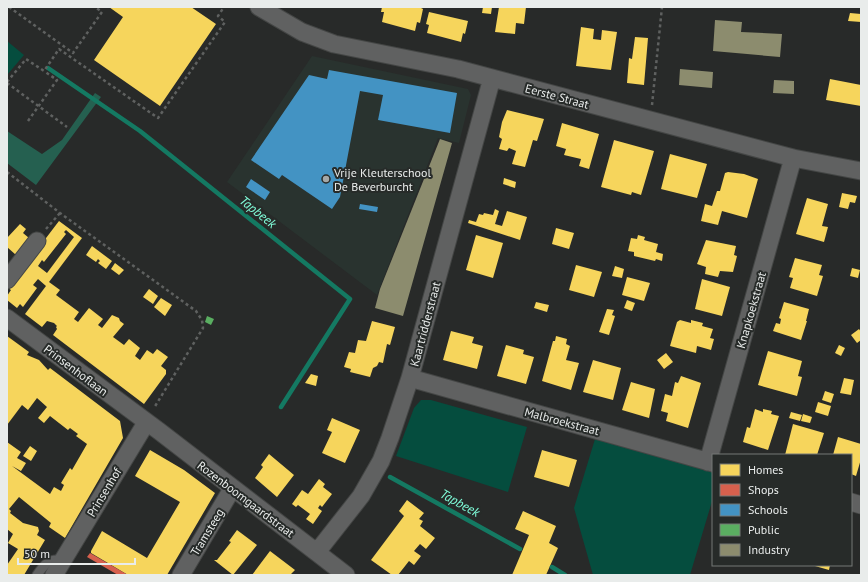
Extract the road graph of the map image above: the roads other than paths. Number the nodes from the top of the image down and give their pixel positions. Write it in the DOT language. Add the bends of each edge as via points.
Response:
graph roads {
  1 [pos="259,7"];
  2 [pos="492,78"];
  3 [pos="793,158"];
  4 [pos="861,171"];
  5 [pos="37,240"];
  6 [pos="7,280"];
  7 [pos="7,318"];
  8 [pos="410,378"];
  9 [pos="146,423"];
  10 [pos="712,454"];
  11 [pos="710,462"];
  12 [pos="232,489"];
  13 [pos="317,552"];
  14 [pos="58,568"];
  15 [pos="37,575"];
  16 [pos="181,575"];
  17 [pos="346,575"];
  1 -- 2 [label="street, Eerste Straat" via="296,30 329,42"];
  2 -- 3 [label="street, Eerste Straat"];
  2 -- 8 [label="street, Kaartridderstraat"];
  3 -- 4 [label="street, Eerste Straat"];
  3 -- 10 [label="street, Knapkoekstraat"];
  5 -- 6 [label="street"];
  7 -- 9 [label="street, Prinsenhoflaan"];
  8 -- 11 [label="street, Malbroekstraat"];
  8 -- 13 [label="street, Kaartridderstraat" via="381,460 361,496"];
  9 -- 12 [label="street, Rozenboomgaardstraat"];
  9 -- 14 [label="street, Prinsenhof"];
  12 -- 13 [label="street, Rozenboomgaardstraat"];
  12 -- 16 [label="street, Tramsteeg"];
  13 -- 17 [label="street, Rozenboomgaardstraat"];
  14 -- 15 [label="lane" via="57,560 49,562"];
}
